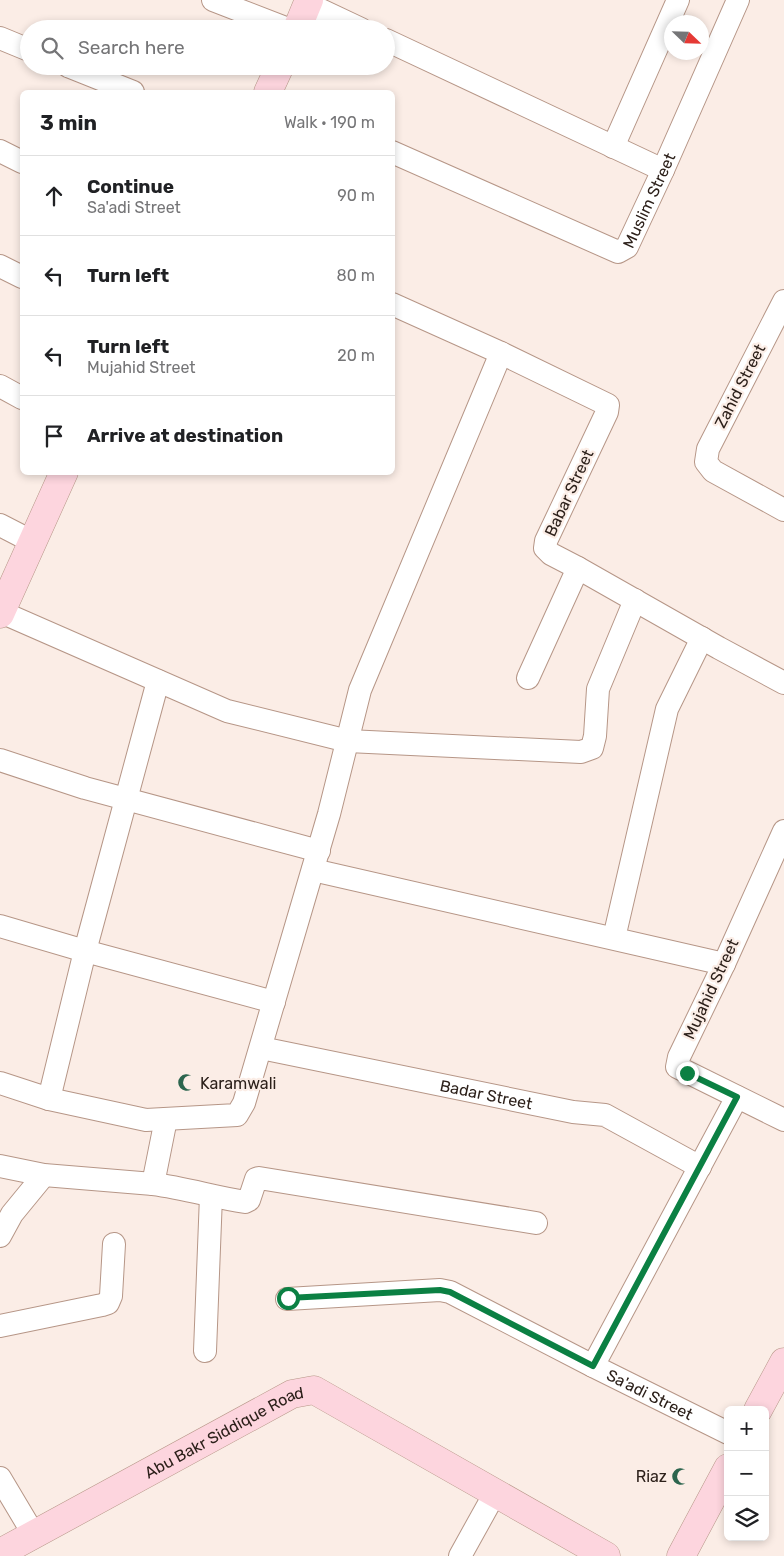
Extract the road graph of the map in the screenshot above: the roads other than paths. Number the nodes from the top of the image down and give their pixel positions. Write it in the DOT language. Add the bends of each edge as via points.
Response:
graph roads {
  1 [pos="213,0"];
  2 [pos="678,0"];
  3 [pos="738,0"];
  4 [pos="309,2"];
  5 [pos="265,20"];
  6 [pos="301,20"];
  7 [pos="344,20"];
  8 [pos="0,38"];
  9 [pos="395,44"];
  10 [pos="20,46"];
  11 [pos="90,75"];
  12 [pos="276,75"];
  13 [pos="128,90"];
  14 [pos="269,90"];
  15 [pos="613,147"];
  16 [pos="0,152"];
  17 [pos="395,153"];
  18 [pos="20,161"];
  19 [pos="663,170"];
  20 [pos="0,266"];
  21 [pos="20,276"];
  22 [pos="784,301"];
  23 [pos="395,305"];
  24 [pos="501,353"];
  25 [pos="0,386"];
  26 [pos="20,397"];
  27 [pos="63,475"];
  28 [pos="784,510"];
  29 [pos="0,525"];
  30 [pos="33,542"];
  31 [pos="578,568"];
  32 [pos="636,600"];
  33 [pos="1,613"];
  34 [pos="702,638"];
  35 [pos="528,678"];
  36 [pos="158,681"];
  37 [pos="784,683"];
  38 [pos="348,741"];
  39 [pos="0,760"];
  40 [pos="127,800"];
  41 [pos="784,831"];
  42 [pos="316,860"];
  43 [pos="0,926"];
  44 [pos="614,938"];
  45 [pos="85,951"];
  46 [pos="724,964"];
  47 [pos="274,1002"];
  48 [pos="261,1048"];
  49 [pos="0,1083"];
  50 [pos="737,1097"];
  51 [pos="49,1099"];
  52 [pos="166,1119"];
  53 [pos="784,1120"];
  54 [pos="0,1166"];
  55 [pos="700,1167"];
  56 [pos="44,1175"];
  57 [pos="153,1184"];
  58 [pos="211,1196"];
  59 [pos="536,1223"];
  60 [pos="0,1236"];
  61 [pos="114,1244"];
  62 [pos="288,1298"];
  63 [pos="0,1326"];
  64 [pos="205,1351"];
  65 [pos="784,1362"];
  66 [pos="593,1366"];
  67 [pos="760,1406"];
  68 [pos="724,1431"];
  69 [pos="724,1475"];
  70 [pos="0,1478"];
  71 [pos="495,1493"];
  72 [pos="34,1535"];
  73 [pos="0,1553"];
  74 [pos="460,1556"];
  75 [pos="606,1556"];
  76 [pos="681,1556"];
  1 -- 5 [label="street"];
  2 -- 15 [label="street"];
  3 -- 19 [label="street, Muslim Street"];
  4 -- 6 [label="street"];
  4 -- 7 [label="street"];
  8 -- 10 [label="street"];
  9 -- 15 [label="street"];
  11 -- 13 [label="street"];
  12 -- 14 [label="street"];
  15 -- 19 [label="street"];
  16 -- 18 [label="street"];
  17 -- 19 [label="street, Muslim Street" via="618,252 627,247"];
  20 -- 21 [label="street"];
  22 -- 28 [label="street, Zahid Street" via="708,449 706,462 713,471"];
  23 -- 24 [label="street, Babar Street"];
  24 -- 31 [label="street, Babar Street" via="608,404 546,541 545,548 551,554"];
  24 -- 38 [label="street" via="360,690"];
  25 -- 26 [label="street"];
  27 -- 30 [label="street"];
  29 -- 30 [label="street"];
  30 -- 33 [label="street"];
  31 -- 32 [label="street, Babar Street"];
  31 -- 35 [label="street"];
  32 -- 34 [label="street, Babar Street"];
  32 -- 38 [label="street" via="598,689 592,748 581,752"];
  33 -- 36 [label="street"];
  34 -- 37 [label="street, Babar Street"];
  34 -- 44 [label="street" via="667,709"];
  36 -- 38 [label="street" via="227,710"];
  36 -- 40 [label="street"];
  38 -- 42 [label="street"];
  39 -- 40 [label="street"];
  40 -- 42 [label="street"];
  40 -- 45 [label="street"];
  41 -- 46 [label="street, Mujahid Street"];
  42 -- 44 [label="street"];
  42 -- 47 [label="street"];
  43 -- 45 [label="street"];
  44 -- 46 [label="street"];
  45 -- 47 [label="street"];
  45 -- 51 [label="street"];
  46 -- 50 [label="street, Mujahid Street" via="677,1067"];
  47 -- 48 [label="street"];
  48 -- 52 [label="street" via="244,1104 237,1115"];
  48 -- 55 [label="street, Badar Street" via="573,1112 605,1115"];
  49 -- 51 [label="street"];
  50 -- 53 [label="street, Mujahid Street"];
  50 -- 55 [label="street"];
  51 -- 52 [label="street" via="146,1120"];
  52 -- 57 [label="street"];
  54 -- 56 [label="street"];
  55 -- 66 [label="street"];
  56 -- 57 [label="street"];
  56 -- 60 [label="street" via="12,1214"];
  57 -- 58 [label="street"];
  58 -- 59 [label="street" via="245,1202 259,1178"];
  58 -- 64 [label="street"];
  61 -- 63 [label="street" via="108,1302"];
  62 -- 66 [label="street, Sa'adi Street" via="450,1292"];
  65 -- 67 [label="street"];
  66 -- 68 [label="street, Sa'adi Street"];
  69 -- 76 [label="street"];
  70 -- 72 [label="street"];
  71 -- 72 [label="street, Abu Bakr Siddique Road" via="314,1390 292,1394"];
  71 -- 74 [label="street"];
  71 -- 75 [label="street, Abu Bakr Siddique Road"];
  72 -- 73 [label="street, Abu Bakr Siddique Road"];
}
